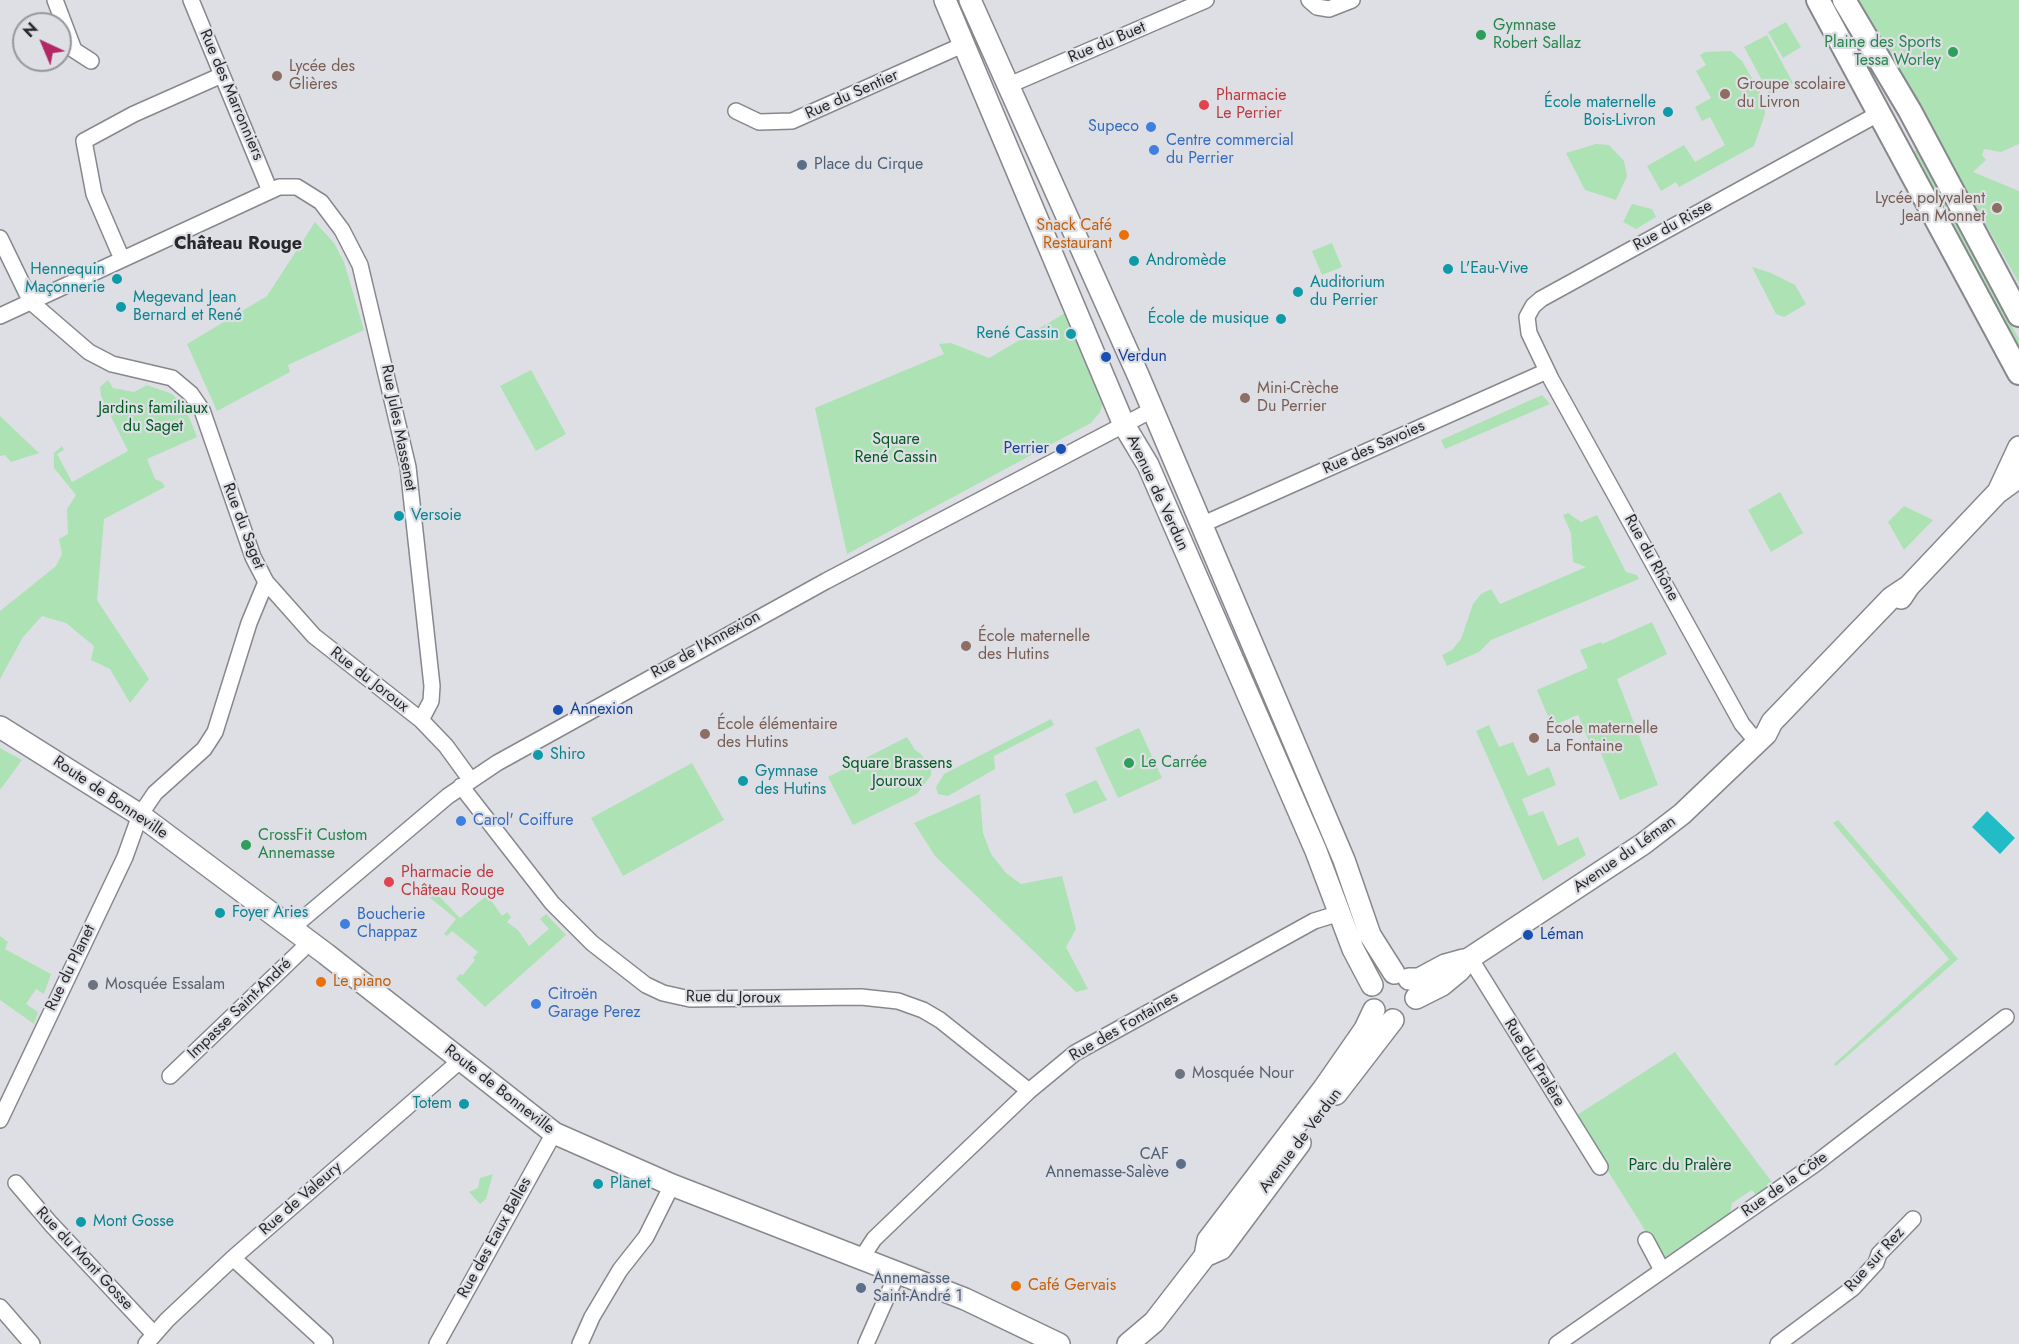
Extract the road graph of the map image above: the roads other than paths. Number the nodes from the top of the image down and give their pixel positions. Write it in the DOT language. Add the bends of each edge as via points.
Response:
graph roads {
  1 [pos="55,0"];
  2 [pos="190,0"];
  3 [pos="945,0"];
  4 [pos="970,0"];
  5 [pos="1206,0"];
  6 [pos="1352,0"];
  7 [pos="1818,0"];
  8 [pos="1844,0"];
  9 [pos="1315,4"];
  10 [pos="965,44"];
  11 [pos="91,61"];
  12 [pos="222,75"];
  13 [pos="1007,86"];
  14 [pos="1899,91"];
  15 [pos="736,111"];
  16 [pos="1910,111"];
  17 [pos="1878,114"];
  18 [pos="270,190"];
  19 [pos="0,238"];
  20 [pos="122,260"];
  21 [pos="31,302"];
  22 [pos="2019,315"];
  23 [pos="0,316"];
  24 [pos="1547,371"];
  25 [pos="2019,373"];
  26 [pos="1152,411"];
  27 [pos="1124,425"];
  28 [pos="2019,447"];
  29 [pos="2019,477"];
  30 [pos="1997,493"];
  31 [pos="1200,525"];
  32 [pos="266,582"];
  33 [pos="421,720"];
  34 [pos="0,727"];
  35 [pos="1761,738"];
  36 [pos="466,783"];
  37 [pos="140,815"];
  38 [pos="1340,913"];
  39 [pos="292,928"];
  40 [pos="310,942"];
  41 [pos="1470,958"];
  42 [pos="1406,983"];
  43 [pos="1372,985"];
  44 [pos="1383,1015"];
  45 [pos="2006,1017"];
  46 [pos="461,1060"];
  47 [pos="170,1076"];
  48 [pos="1029,1091"];
  49 [pos="0,1120"];
  50 [pos="554,1133"];
  51 [pos="1600,1167"];
  52 [pos="16,1183"];
  53 [pos="672,1185"];
  54 [pos="1913,1219"];
  55 [pos="1646,1240"];
  56 [pos="233,1258"];
  57 [pos="861,1259"];
  58 [pos="1662,1270"];
  59 [pos="897,1274"];
  60 [pos="0,1307"];
  61 [pos="1154,1322"];
  62 [pos="150,1339"];
  63 [pos="1046,1342"];
  64 [pos="323,1343"];
  65 [pos="32,1344"];
  66 [pos="437,1344"];
  67 [pos="580,1344"];
  68 [pos="866,1344"];
  69 [pos="1128,1344"];
  70 [pos="1144,1344"];
  71 [pos="1557,1344"];
  72 [pos="1778,1344"];
  1 -- 11 [label="street" via="74,50"];
  2 -- 12 [label="street, Rue des Marronniers"];
  3 -- 10 [label="street, Avenue de Verdun"];
  4 -- 13 [label="street, Avenue de Verdun"];
  5 -- 13 [label="street, Rue du Buet"];
  6 -- 9 [label="street" via="1334,9"];
  7 -- 17 [label="main road"];
  8 -- 14 [label="main road"];
  10 -- 15 [label="street, Rue du Sentier" via="792,121 759,122"];
  10 -- 27 [label="street, Avenue de Verdun"];
  12 -- 18 [label="street, Rue des Marronniers"];
  12 -- 20 [label="street" via="84,141 93,194"];
  13 -- 26 [label="street, Avenue de Verdun" via="1028,125"];
  14 -- 16 [label="main road"];
  14 -- 17 [label="main road"];
  16 -- 17 [label="main road"];
  16 -- 22 [label="main road"];
  17 -- 24 [label="street, Rue du Risse" via="1537,302 1527,317 1527,328"];
  17 -- 25 [label="main road"];
  18 -- 20 [label="street"];
  18 -- 33 [label="street, Rue Jules Massenet" via="294,185 324,206 350,243 369,295 408,467 432,686 431,701"];
  19 -- 21 [label="street"];
  20 -- 21 [label="street"];
  21 -- 23 [label="street"];
  21 -- 32 [label="street, Rue du Saget" via="96,357 172,378 195,399"];
  24 -- 31 [label="street, Rue des Savoies"];
  24 -- 35 [label="street, Rue du Rhône" via="1742,724"];
  26 -- 27 [label="street, Rue de l'Annexion"];
  26 -- 31 [label="street, Avenue de Verdun"];
  27 -- 36 [label="street, Rue de l'Annexion" via="705,646"];
  27 -- 38 [label="street, Avenue de Verdun" via="1148,465"];
  28 -- 30 [label="street, Avenue du Léman"];
  29 -- 30 [label="street, Avenue du Léman"];
  30 -- 35 [label="street, Avenue du Léman" via="1909,586 1898,604 1779,727"];
  31 -- 42 [label="street, Avenue de Verdun" via="1344,860 1370,935"];
  32 -- 33 [label="street, Rue du Joroux" via="314,636"];
  32 -- 37 [label="street, Rue du Saget" via="213,737 155,794"];
  33 -- 36 [label="street, Rue du Joroux" via="446,747"];
  34 -- 37 [label="street, Route de Bonneville"];
  35 -- 41 [label="street, Avenue du Léman" via="1682,814 1643,844"];
  36 -- 39 [label="street, Rue de l'Annexion"];
  36 -- 48 [label="street, Rue du Joroux" via="552,903 592,943 640,982 663,993 690,999 861,997 898,1001 940,1020"];
  37 -- 39 [label="street, Route de Bonneville"];
  37 -- 49 [label="street, Rue du Planet"];
  38 -- 43 [label="street, Avenue de Verdun"];
  38 -- 48 [label="street, Rue des Fontaines" via="1314,921 1101,1037"];
  39 -- 40 [label="street, Route de Bonneville"];
  40 -- 46 [label="street, Route de Bonneville"];
  40 -- 47 [label="street, Impasse Saint-André"];
  41 -- 42 [label="street, Avenue du Léman" via="1459,971"];
  41 -- 51 [label="street, Rue du Pralère"];
  42 -- 43 [label="street" via="1381,976"];
  42 -- 44 [label="street" via="1409,1014"];
  43 -- 44 [label="street" via="1370,997"];
  44 -- 61 [label="street, Avenue de Verdun" via="1365,1029 1208,1240 1205,1256"];
  45 -- 58 [label="street, Rue de la Côte" via="1815,1164"];
  46 -- 50 [label="street, Route de Bonneville"];
  46 -- 56 [label="street, Rue de Valeury"];
  48 -- 57 [label="street, Rue des Fontaines" via="874,1239"];
  50 -- 53 [label="street, Route de Bonneville"];
  50 -- 66 [label="street, Rue des Eaux Belles"];
  52 -- 62 [label="street, Rue du Mont Gosse"];
  53 -- 57 [label="street, Route de Bonneville"];
  53 -- 67 [label="street" via="646,1238 620,1270"];
  54 -- 72 [label="street, Rue sur Rez" via="1878,1254 1876,1263 1853,1288"];
  55 -- 58 [label="street"];
  56 -- 62 [label="street, Rue de Valeury"];
  56 -- 64 [label="street"];
  57 -- 59 [label="street, Route de Bonneville"];
  58 -- 71 [label="street, Rue de la Côte"];
  59 -- 63 [label="street, Route de Bonneville" via="995,1312"];
  59 -- 68 [label="street"];
  60 -- 65 [label="street"];
  61 -- 69 [label="street, Avenue de Verdun"];
  61 -- 70 [label="street, Avenue de Verdun"];
}
